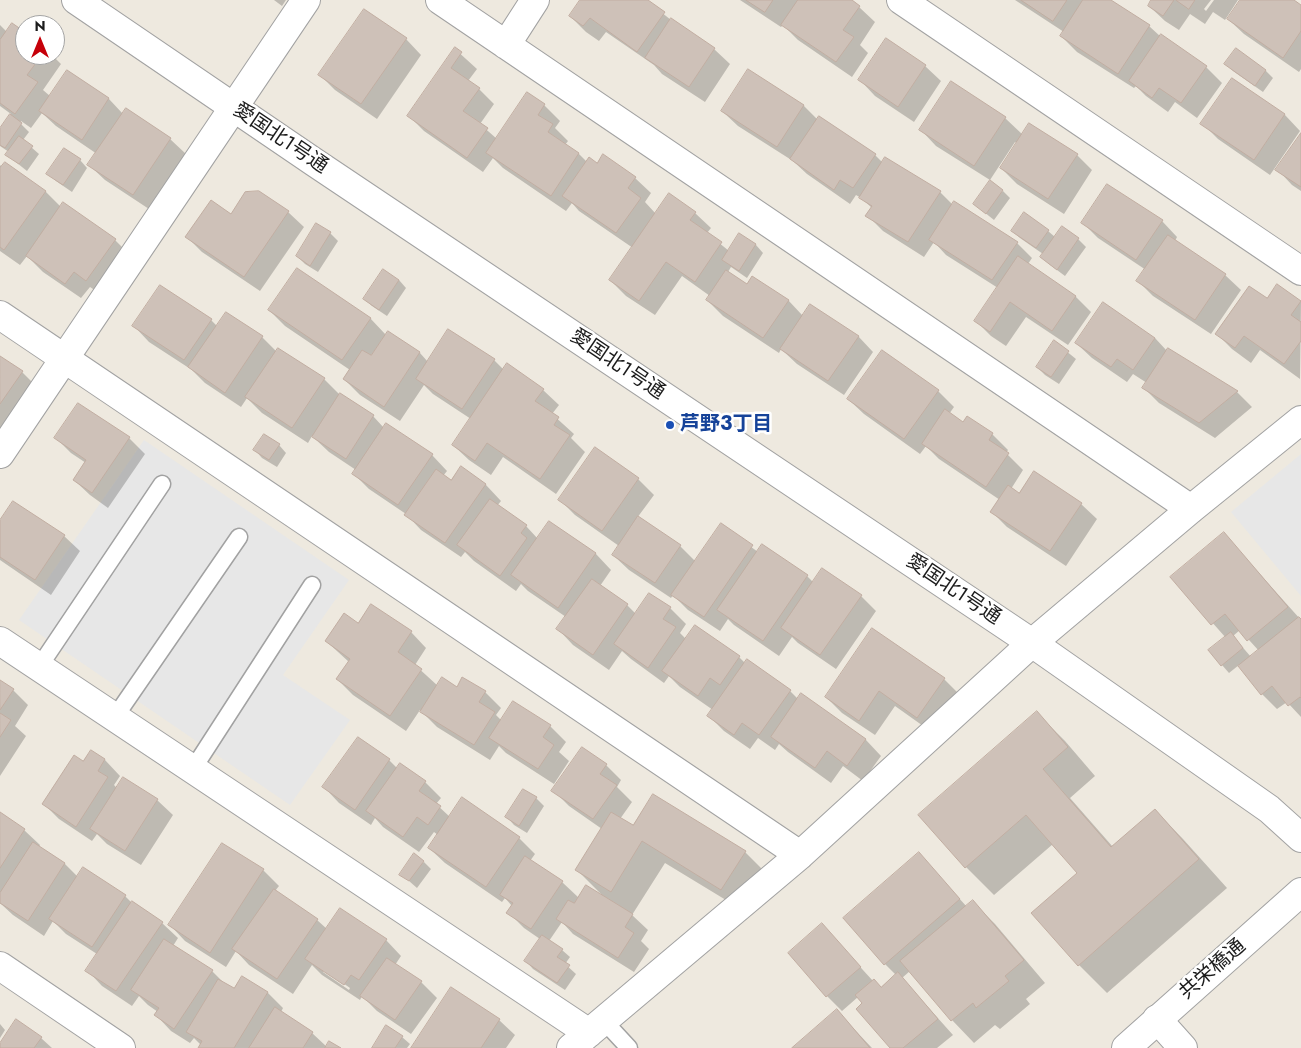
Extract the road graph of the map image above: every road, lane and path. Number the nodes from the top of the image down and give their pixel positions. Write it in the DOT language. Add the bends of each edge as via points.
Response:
graph roads {
  1 [pos="76,0"];
  2 [pos="306,0"];
  3 [pos="440,0"];
  4 [pos="535,0"];
  5 [pos="901,0"];
  6 [pos="506,45"];
  7 [pos="234,107"];
  8 [pos="1301,271"];
  9 [pos="0,315"];
  10 [pos="65,359"];
  11 [pos="1301,420"];
  12 [pos="0,454"];
  13 [pos="162,484"];
  14 [pos="1191,509"];
  15 [pos="238,537"];
  16 [pos="312,585"];
  17 [pos="0,641"];
  18 [pos="1032,643"];
  19 [pos="40,667"];
  20 [pos="115,717"];
  21 [pos="193,769"];
  22 [pos="1301,838"];
  23 [pos="800,855"];
  24 [pos="1301,892"];
  25 [pos="0,966"];
  26 [pos="1157,1019"];
  27 [pos="588,1034"];
  28 [pos="121,1048"];
  29 [pos="629,1048"];
  30 [pos="1126,1048"];
  31 [pos="1183,1048"];
  1 -- 7 [label="street, 愛国北1号通"];
  2 -- 7 [label="street"];
  3 -- 6 [label="street"];
  4 -- 6 [label="street"];
  5 -- 8 [label="street"];
  6 -- 14 [label="street"];
  7 -- 10 [label="street"];
  7 -- 18 [label="street, 愛国北1号通"];
  9 -- 10 [label="street"];
  10 -- 12 [label="street"];
  10 -- 23 [label="street"];
  11 -- 14 [label="street"];
  13 -- 19 [label="lane"];
  14 -- 18 [label="street"];
  15 -- 20 [label="lane"];
  16 -- 21 [label="lane"];
  17 -- 19 [label="street"];
  18 -- 22 [label="street, 愛国北1号通" via="1269,809"];
  18 -- 23 [label="street"];
  19 -- 20 [label="street"];
  20 -- 21 [label="street"];
  21 -- 27 [label="street"];
  23 -- 27 [label="street"];
  24 -- 26 [label="street, 共栄橋通"];
  25 -- 28 [label="street"];
  26 -- 30 [label="street, 共栄橋通"];
  26 -- 31 [label="street"];
  27 -- 29 [label="lane"];
}
